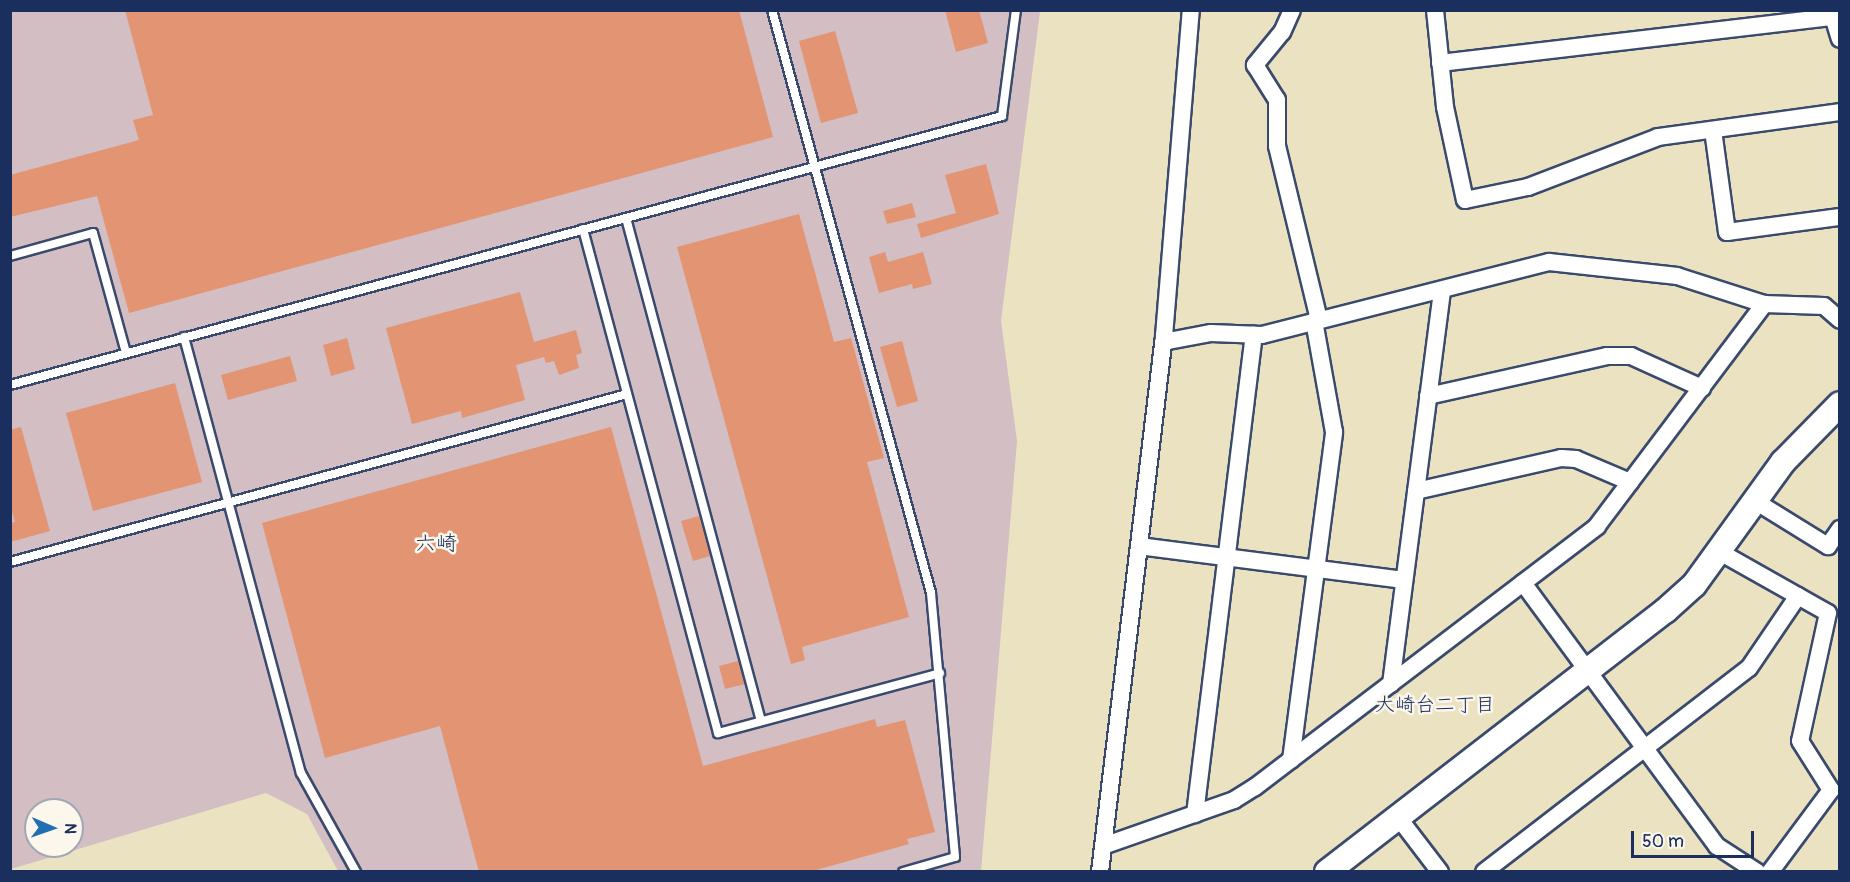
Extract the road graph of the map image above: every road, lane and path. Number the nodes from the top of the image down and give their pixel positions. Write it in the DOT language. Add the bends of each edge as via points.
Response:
graph roads {
  1 [pos="772,10"];
  2 [pos="1016,10"];
  3 [pos="1191,10"];
  4 [pos="1292,10"];
  5 [pos="1435,10"];
  6 [pos="1832,14"];
  7 [pos="1839,39"];
  8 [pos="1440,63"];
  9 [pos="1839,112"];
  10 [pos="1713,129"];
  11 [pos="815,166"];
  12 [pos="1839,217"];
  13 [pos="626,218"];
  14 [pos="583,229"];
  15 [pos="10,256"];
  16 [pos="1442,292"];
  17 [pos="1764,304"];
  18 [pos="1316,320"];
  19 [pos="1839,320"];
  20 [pos="1254,335"];
  21 [pos="184,337"];
  22 [pos="1163,342"];
  23 [pos="126,353"];
  24 [pos="10,385"];
  25 [pos="1702,387"];
  26 [pos="627,394"];
  27 [pos="1428,396"];
  28 [pos="1839,404"];
  29 [pos="1630,482"];
  30 [pos="1416,491"];
  31 [pos="1755,501"];
  32 [pos="229,502"];
  33 [pos="1839,529"];
  34 [pos="1139,546"];
  35 [pos="1718,551"];
  36 [pos="1227,557"];
  37 [pos="10,562"];
  38 [pos="1316,568"];
  39 [pos="1404,580"];
  40 [pos="1523,583"];
  41 [pos="1798,596"];
  42 [pos="1588,671"];
  43 [pos="940,673"];
  44 [pos="1391,684"];
  45 [pos="761,721"];
  46 [pos="1645,748"];
  47 [pos="1291,760"];
  48 [pos="1195,814"];
  49 [pos="1398,817"];
  50 [pos="1103,846"];
  51 [pos="356,872"];
  52 [pos="903,872"];
  53 [pos="1100,872"];
  54 [pos="1327,872"];
  55 [pos="1440,872"];
  56 [pos="1484,872"];
  57 [pos="1757,872"];
  58 [pos="1770,872"];
  1 -- 11 [label="lane"];
  2 -- 11 [label="lane" via="1002,116"];
  3 -- 22 [label="street"];
  4 -- 18 [label="street" via="1282,32 1255,64 1277,100 1277,146"];
  5 -- 8 [label="street"];
  6 -- 7 [label="street"];
  6 -- 8 [label="street"];
  8 -- 10 [label="street" via="1465,200 1528,187 1658,137"];
  9 -- 10 [label="street"];
  10 -- 12 [label="street" via="1727,232"];
  11 -- 13 [label="lane"];
  11 -- 43 [label="lane" via="931,593"];
  13 -- 14 [label="lane"];
  13 -- 45 [label="lane"];
  14 -- 21 [label="lane"];
  14 -- 26 [label="lane"];
  15 -- 23 [label="lane" via="93,233"];
  16 -- 17 [label="street" via="1550,262 1677,276"];
  16 -- 18 [label="street"];
  16 -- 27 [label="street"];
  17 -- 19 [label="street" via="1824,306"];
  17 -- 25 [label="street"];
  18 -- 20 [label="street"];
  18 -- 38 [label="street" via="1334,432"];
  20 -- 22 [label="street" via="1211,333"];
  20 -- 36 [label="street"];
  21 -- 23 [label="lane"];
  21 -- 32 [label="lane"];
  22 -- 34 [label="street"];
  23 -- 24 [label="lane"];
  25 -- 27 [label="street" via="1631,356 1607,356"];
  25 -- 29 [label="street"];
  26 -- 32 [label="lane"];
  26 -- 45 [label="lane" via="718,733"];
  27 -- 30 [label="street"];
  28 -- 31 [label="street" via="1783,462"];
  29 -- 30 [label="street" via="1576,459 1562,458"];
  29 -- 40 [label="street" via="1597,526"];
  30 -- 39 [label="street"];
  31 -- 33 [label="street" via="1828,546"];
  31 -- 35 [label="street"];
  32 -- 37 [label="lane"];
  32 -- 51 [label="lane" via="301,773"];
  34 -- 36 [label="street"];
  34 -- 50 [label="street"];
  35 -- 41 [label="street"];
  35 -- 42 [label="street" via="1694,585"];
  36 -- 38 [label="street"];
  36 -- 48 [label="street"];
  38 -- 39 [label="street"];
  38 -- 47 [label="street"];
  39 -- 44 [label="street"];
  40 -- 42 [label="street"];
  40 -- 44 [label="street"];
  41 -- 46 [label="street" via="1749,668"];
  41 -- 58 [label="street" via="1828,613 1800,741 1831,790"];
  42 -- 46 [label="street"];
  42 -- 49 [label="street"];
  43 -- 45 [label="lane"];
  43 -- 52 [label="lane" via="955,857"];
  44 -- 47 [label="street"];
  46 -- 56 [label="street"];
  46 -- 57 [label="street" via="1717,846"];
  47 -- 48 [label="street" via="1234,800"];
  48 -- 50 [label="street"];
  49 -- 54 [label="street"];
  49 -- 55 [label="street"];
  50 -- 53 [label="street"];
}
